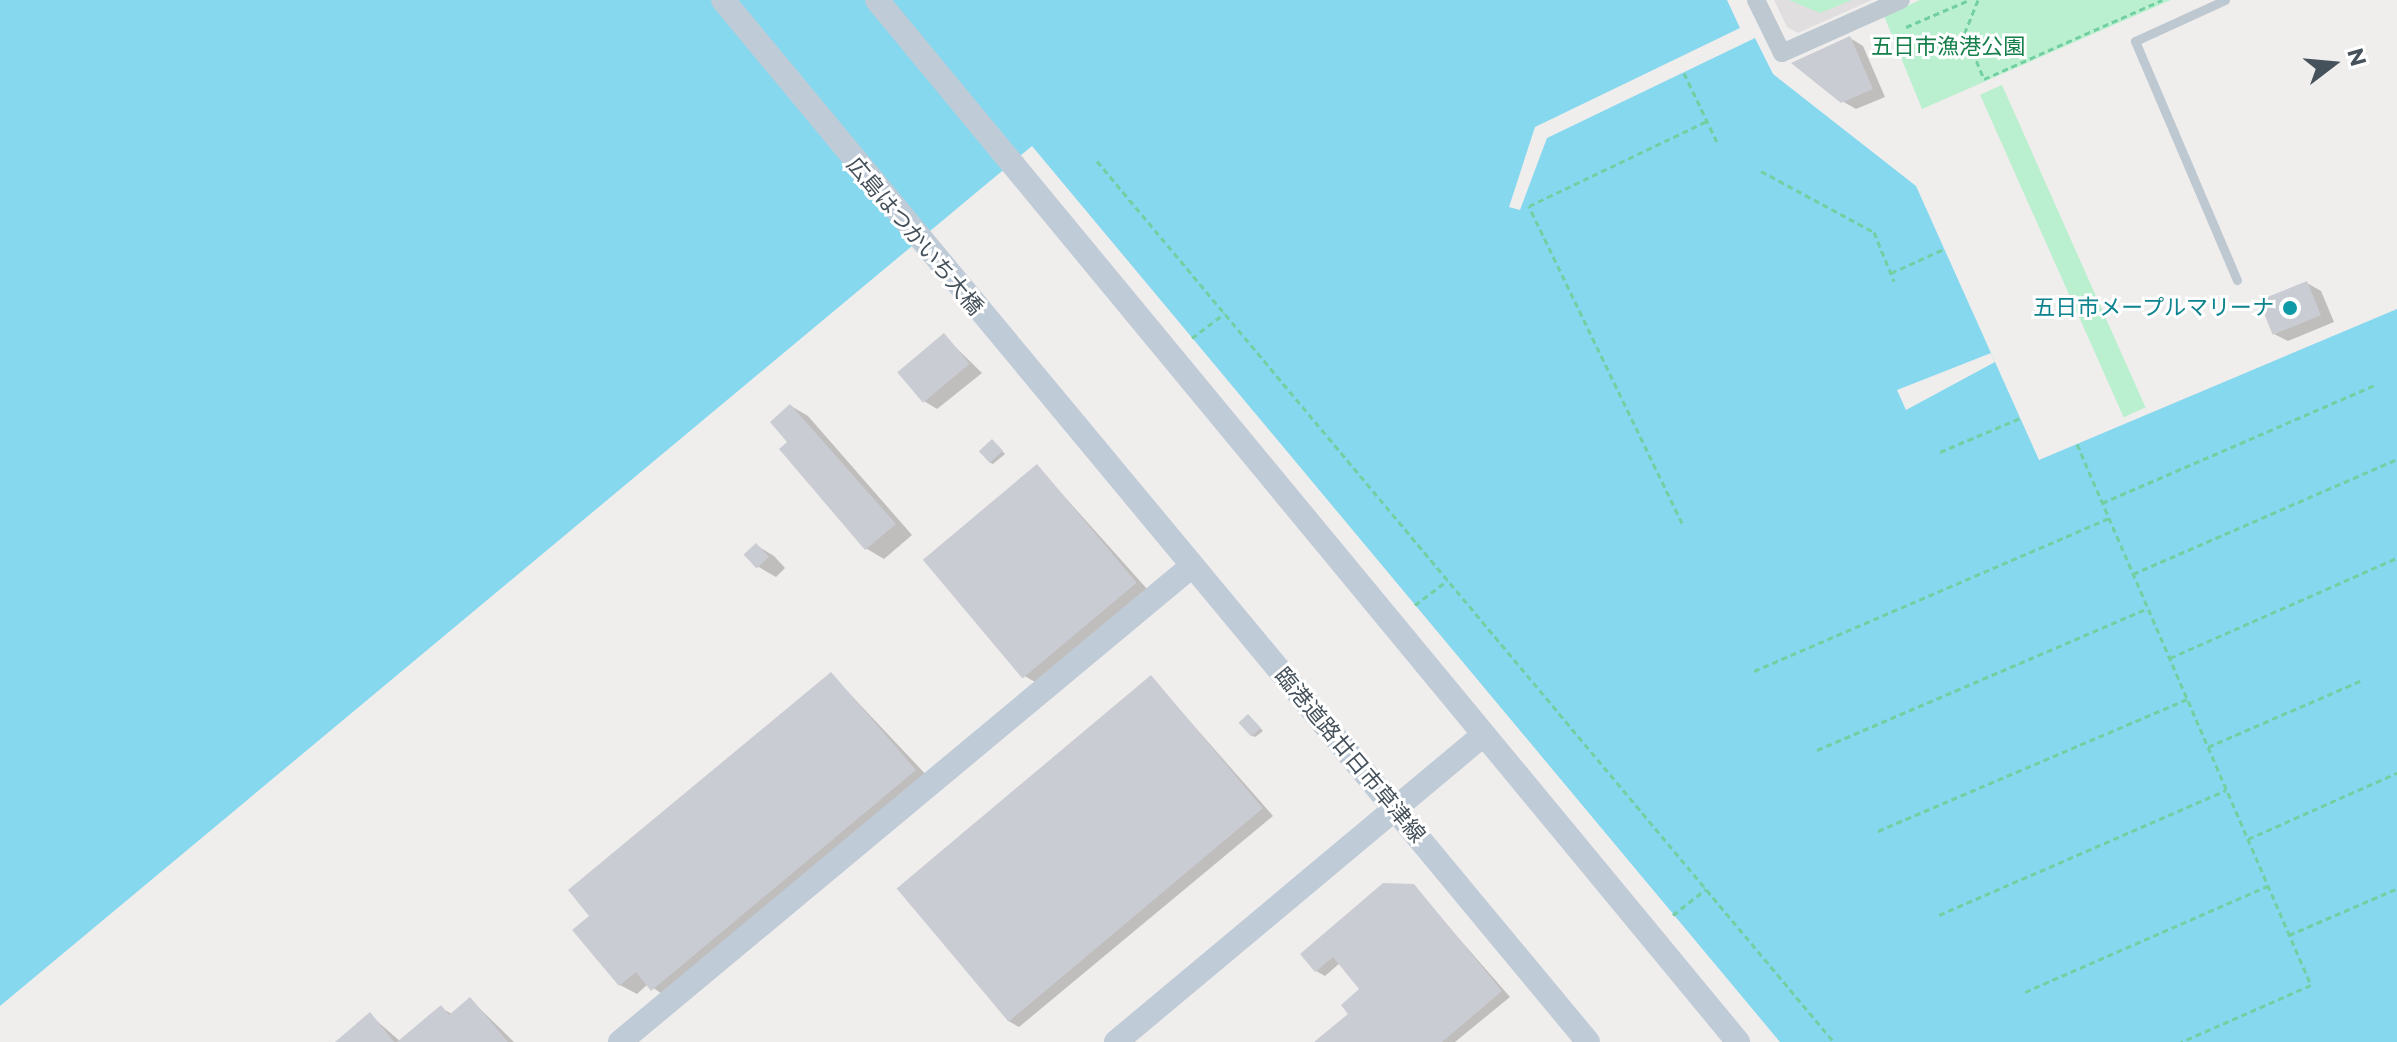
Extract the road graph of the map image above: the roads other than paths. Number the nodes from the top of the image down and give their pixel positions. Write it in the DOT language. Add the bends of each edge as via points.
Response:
graph roads {
  1 [pos="723,0"];
  2 [pos="877,0"];
  3 [pos="1756,0"];
  4 [pos="1901,0"];
  5 [pos="2225,0"];
  6 [pos="2237,280"];
  7 [pos="1110,469"];
  8 [pos="1192,566"];
  9 [pos="1483,735"];
  10 [pos="1395,809"];
  11 [pos="620,1042"];
  12 [pos="1116,1042"];
  13 [pos="1588,1042"];
  14 [pos="1738,1042"];
  1 -- 7 [label="street, 広島はつかいち大橋"];
  2 -- 9 [label="street"];
  3 -- 4 [label="street" via="1782,53"];
  5 -- 6 [label="lane" via="2135,41"];
  7 -- 8 [label="street, 臨港道路廿日市草津線"];
  8 -- 10 [label="street, 臨港道路廿日市草津線"];
  8 -- 11 [label="street"];
  9 -- 10 [label="street"];
  9 -- 14 [label="street"];
  10 -- 12 [label="street"];
  10 -- 13 [label="street, 臨港道路廿日市草津線"];
}
